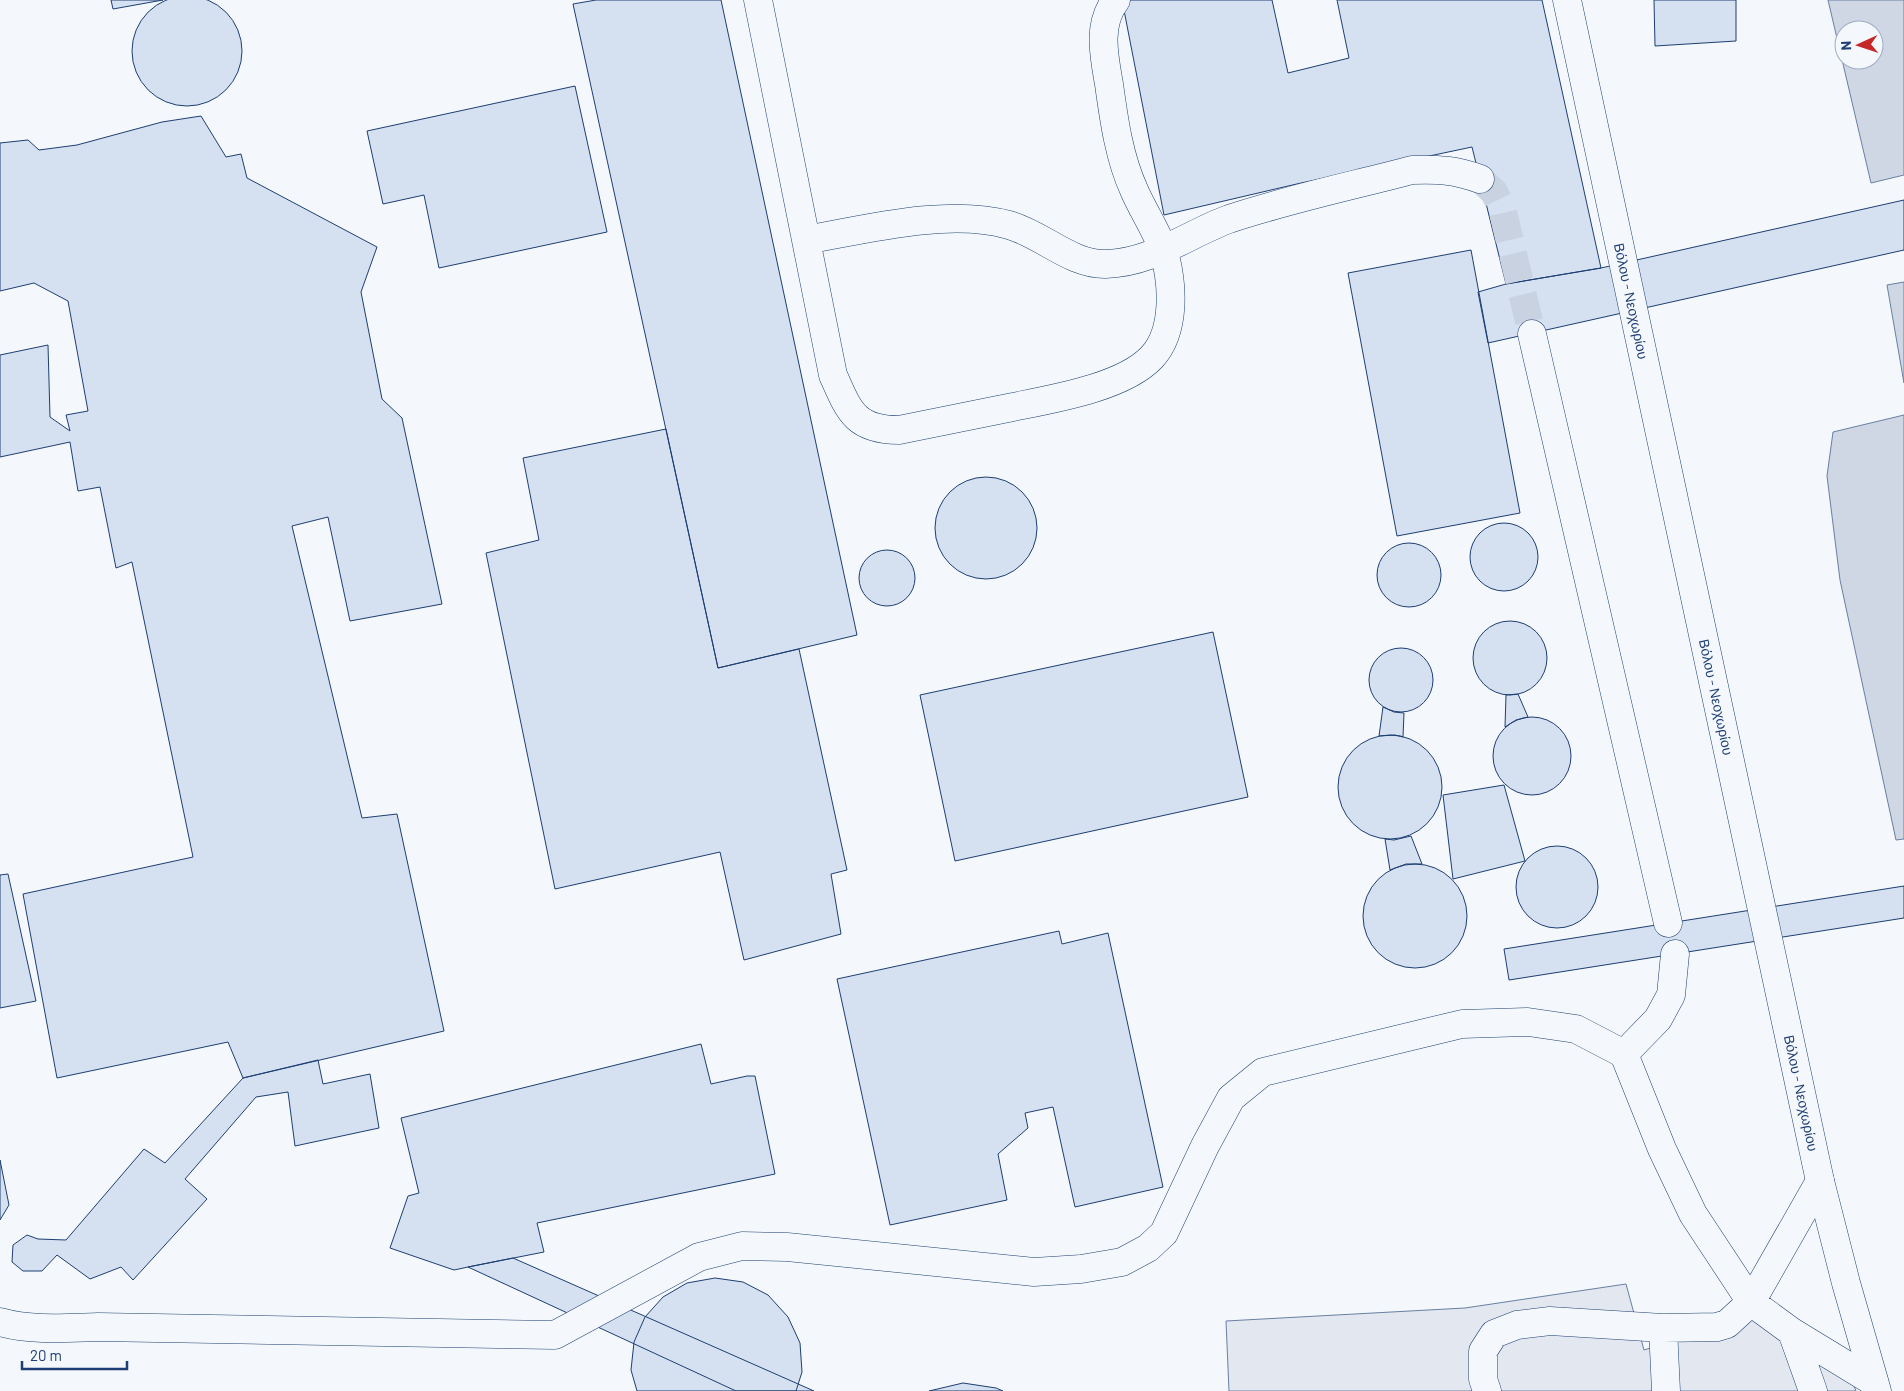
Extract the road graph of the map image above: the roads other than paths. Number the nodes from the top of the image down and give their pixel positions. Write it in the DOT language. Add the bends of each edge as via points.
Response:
graph roads {
  1 [pos="758,0"];
  2 [pos="1116,0"];
  3 [pos="1567,0"];
  4 [pos="1480,179"];
  5 [pos="806,240"];
  6 [pos="1163,251"];
  7 [pos="1532,334"];
  8 [pos="1668,923"];
  9 [pos="1675,954"];
  10 [pos="1624,1054"];
  11 [pos="1820,1181"];
  12 [pos="1751,1302"];
  13 [pos="0,1322"];
  14 [pos="1663,1328"];
  15 [pos="1792,1332"];
  16 [pos="1875,1387"];
  17 [pos="1487,1391"];
  18 [pos="1666,1391"];
  19 [pos="1813,1391"];
  1 -- 5 [label="main road"];
  2 -- 6 [label="main road" via="1105,23 1103,38 1115,124 1124,164"];
  3 -- 11 [label="main road, Βόλου - Νεοχωρίου"];
  4 -- 6 [label="main road" via="1453,170 1412,170 1256,210 1226,220"];
  5 -- 6 [label="main road" via="922,221 966,219 1010,225 1095,264"];
  5 -- 6 [label="main road" via="833,375 847,407 864,423 882,430 899,430 1070,394 1106,383 1136,368 1151,358 1166,331 1170,297"];
  7 -- 8 [label="main road"];
  9 -- 10 [label="main road" via="1671,995 1658,1019"];
  10 -- 12 [label="main road" via="1662,1149 1694,1214"];
  10 -- 13 [label="main road" via="1576,1029 1528,1022 1462,1024 1263,1072 1231,1098 1164,1234 1148,1248 1122,1262 1081,1269 1034,1272 787,1247 742,1246 699,1257 554,1335 53,1328 13,1326"];
  11 -- 12 [label="main road"];
  11 -- 16 [label="main road, Βόλου - Νεοχωρίου"];
  12 -- 14 [label="main road" via="1727,1324 1717,1327"];
  12 -- 15 [label="main road"];
  14 -- 17 [label="main road" via="1550,1321 1517,1325 1494,1334 1484,1351 1483,1379"];
  14 -- 18 [label="main road"];
  15 -- 16 [label="main road"];
  15 -- 19 [label="main road"];
}
